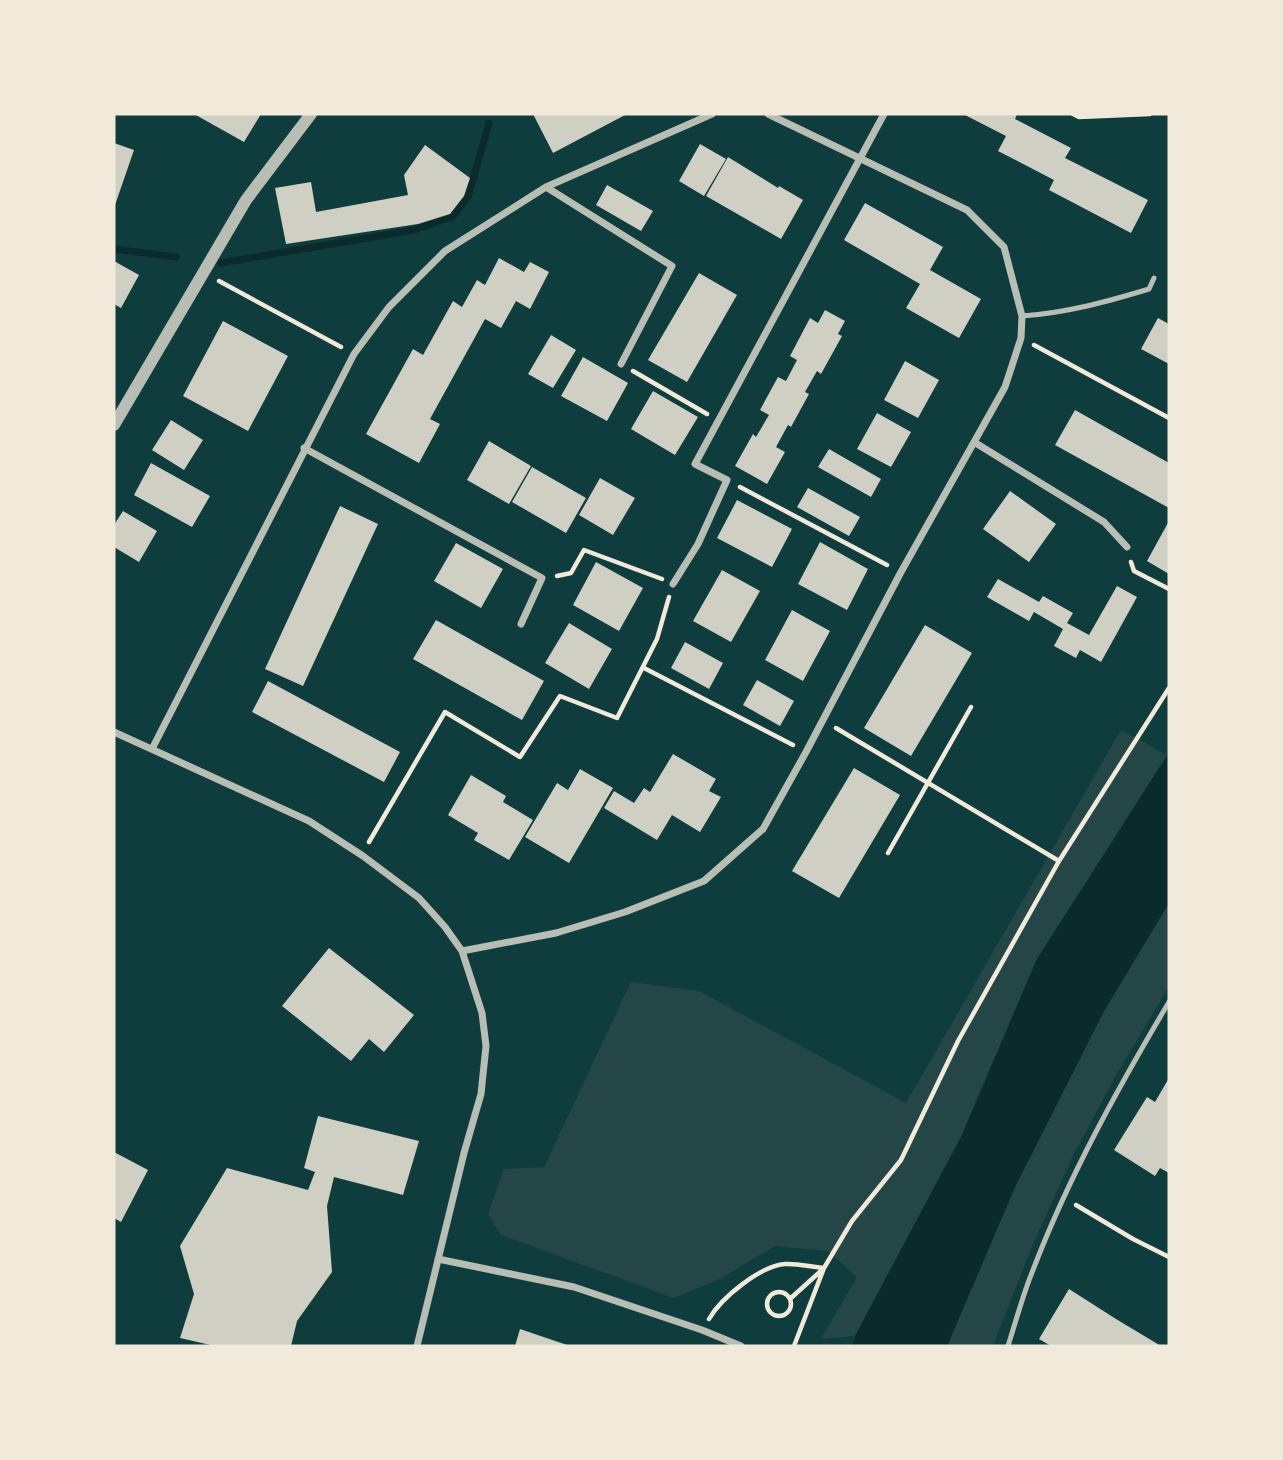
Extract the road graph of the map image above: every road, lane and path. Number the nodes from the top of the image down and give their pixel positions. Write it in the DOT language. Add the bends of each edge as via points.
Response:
graph roads {
  1 [pos="311,114"];
  2 [pos="712,114"];
  3 [pos="768,114"];
  4 [pos="884,114"];
  5 [pos="1073,114"];
  6 [pos="1150,114"];
  7 [pos="861,159"];
  8 [pos="546,187"];
  9 [pos="201,274"];
  10 [pos="1154,278"];
  11 [pos="1022,316"];
  12 [pos="1021,338"];
  13 [pos="354,354"];
  14 [pos="621,364"];
  15 [pos="1169,418"];
  16 [pos="719,422"];
  17 [pos="114,425"];
  18 [pos="974,442"];
  19 [pos="304,448"];
  20 [pos="727,480"];
  21 [pos="1127,547"];
  22 [pos="901,572"];
  23 [pos="542,578"];
  24 [pos="673,584"];
  25 [pos="1169,589"];
  26 [pos="521,624"];
  27 [pos="644,668"];
  28 [pos="1169,688"];
  29 [pos="971,708"];
  30 [pos="823,720"];
  31 [pos="114,732"];
  32 [pos="152,749"];
  33 [pos="806,752"];
  34 [pos="927,784"];
  35 [pos="888,853"];
  36 [pos="363,856"];
  37 [pos="1059,861"];
  38 [pos="462,951"];
  39 [pos="1169,1002"];
  40 [pos="1063,1198"];
  41 [pos="1169,1257"];
  42 [pos="438,1259"];
  43 [pos="824,1268"];
  44 [pos="791,1298"];
  45 [pos="702,1330"];
  46 [pos="417,1346"];
  47 [pos="741,1346"];
  48 [pos="794,1346"];
  49 [pos="1008,1346"];
  1 -- 9 [label="street" via="246,200"];
  2 -- 8 [label="street"];
  3 -- 7 [label="street"];
  4 -- 7 [label="street"];
  5 -- 6 [label="path"];
  7 -- 11 [label="street" via="967,210 1004,247"];
  7 -- 16 [label="street"];
  8 -- 13 [label="street" via="445,251 389,307"];
  8 -- 14 [label="street" via="672,266"];
  9 -- 13 [label="path"];
  9 -- 17 [label="street"];
  10 -- 11 [label="lane" via="1149,289 1111,300"];
  11 -- 12 [label="street"];
  12 -- 15 [label="path"];
  12 -- 18 [label="street" via="1005,387"];
  13 -- 19 [label="street"];
  14 -- 16 [label="path"];
  16 -- 20 [label="street" via="695,464"];
  18 -- 21 [label="street" via="1104,522"];
  18 -- 22 [label="street"];
  19 -- 23 [label="street"];
  19 -- 32 [label="street"];
  20 -- 22 [label="path"];
  20 -- 24 [label="street" via="698,544"];
  21 -- 25 [label="path" via="1133,571"];
  22 -- 30 [label="street"];
  23 -- 24 [label="path" via="571,573 584,550"];
  23 -- 26 [label="street"];
  24 -- 27 [label="path"];
  27 -- 33 [label="path"];
  27 -- 36 [label="path" via="617,718 560,696 520,757 445,712"];
  28 -- 37 [label="path"];
  29 -- 34 [label="path"];
  30 -- 33 [label="street"];
  30 -- 34 [label="path"];
  31 -- 32 [label="street"];
  32 -- 36 [label="street" via="309,821"];
  33 -- 38 [label="street" via="763,829 704,881 556,933"];
  34 -- 35 [label="path"];
  34 -- 37 [label="path"];
  36 -- 38 [label="street" via="418,898"];
  37 -- 43 [label="path" via="958,1041 901,1160 852,1221"];
  38 -- 42 [label="street" via="482,1013 486,1046 481,1094"];
  39 -- 40 [label="lane"];
  40 -- 41 [label="path"];
  40 -- 49 [label="lane" via="1032,1271"];
  42 -- 45 [label="street" via="574,1287"];
  42 -- 46 [label="street"];
  43 -- 44 [label="path"];
  43 -- 45 [label="path" via="785,1264 755,1275 715,1309"];
  43 -- 48 [label="path"];
  44 -- 44 [label="path" via="790,1311 783,1316 769,1312 768,1300 776,1292"];
  45 -- 47 [label="street"];
}
